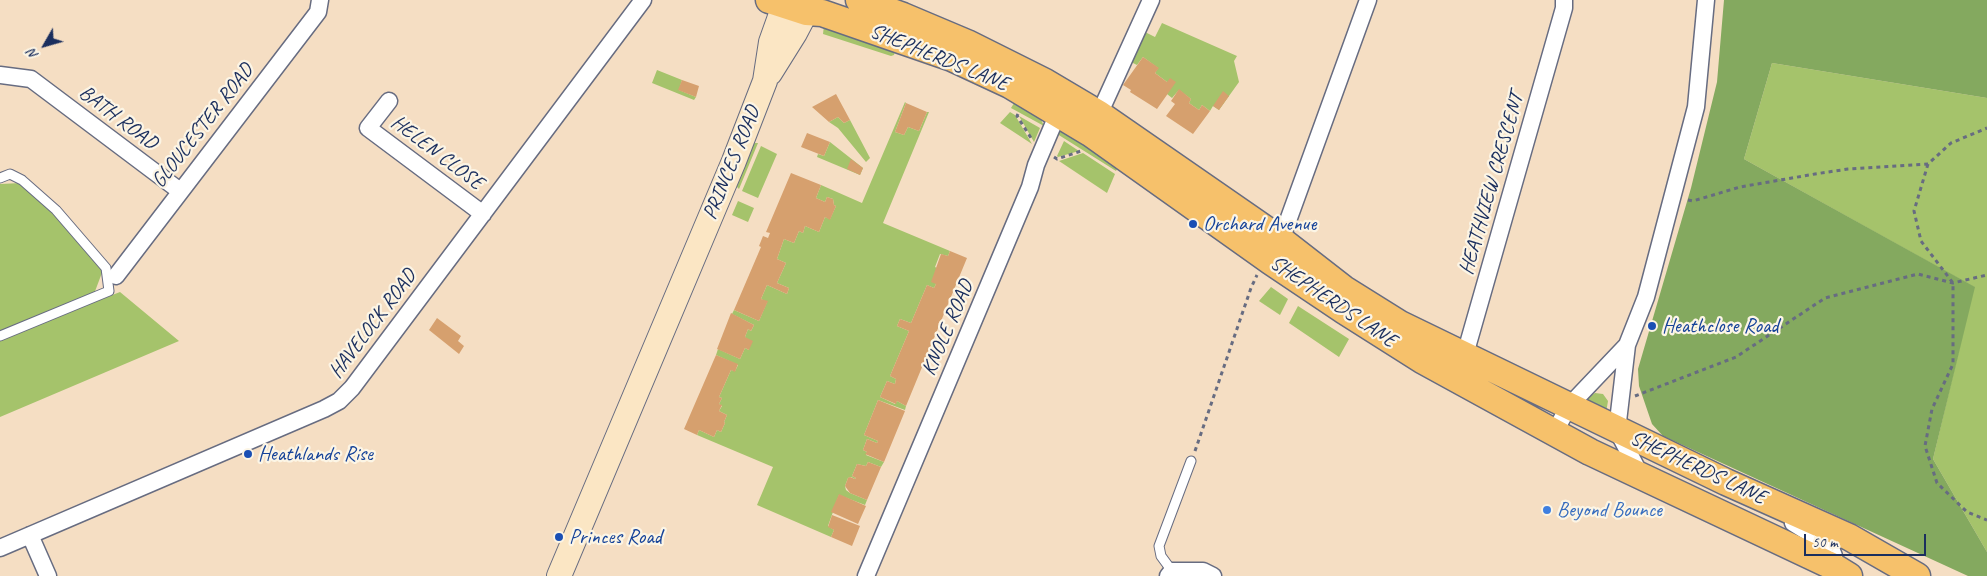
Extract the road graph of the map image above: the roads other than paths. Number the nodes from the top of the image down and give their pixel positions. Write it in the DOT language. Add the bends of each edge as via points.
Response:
graph roads {
  1 [pos="320,0"];
  2 [pos="643,0"];
  3 [pos="858,0"];
  4 [pos="1151,0"];
  5 [pos="1368,0"];
  6 [pos="1564,0"];
  7 [pos="1706,0"];
  8 [pos="791,4"];
  9 [pos="0,74"];
  10 [pos="389,102"];
  11 [pos="1062,104"];
  12 [pos="1090,133"];
  13 [pos="0,178"];
  14 [pos="180,191"];
  15 [pos="483,214"];
  16 [pos="1281,240"];
  17 [pos="116,276"];
  18 [pos="0,336"];
  19 [pos="1627,344"];
  20 [pos="1459,367"];
  21 [pos="1569,406"];
  22 [pos="1618,430"];
  23 [pos="1554,434"];
  24 [pos="1191,461"];
  25 [pos="1642,478"];
  26 [pos="1726,482"];
  27 [pos="30,535"];
  28 [pos="0,548"];
  29 [pos="1839,573"];
  30 [pos="1170,574"];
  31 [pos="48,576"];
  32 [pos="559,576"];
  33 [pos="866,576"];
  34 [pos="1212,576"];
  35 [pos="1917,576"];
  1 -- 14 [label="street, GLOUCESTER ROAD" via="318,12"];
  2 -- 15 [label="street, HAVELOCK ROAD"];
  3 -- 11 [label="main road, SHEPHERDS LANE" via="967,43 1046,82"];
  4 -- 12 [label="street"];
  5 -- 16 [label="street"];
  6 -- 20 [label="street, HEATHVIEW CRESCENT"];
  7 -- 19 [label="street" via="1696,107 1646,297"];
  8 -- 11 [label="main road, SHEPHERDS LANE" via="952,58 1010,86"];
  8 -- 32 [label="main road, PRINCES ROAD" via="795,33 765,81"];
  9 -- 14 [label="street, BATH ROAD" via="31,79"];
  10 -- 15 [label="street, HELEN CLOSE" via="368,128"];
  11 -- 12 [label="main road, SHEPHERDS LANE"];
  11 -- 33 [label="street, KNOLE ROAD"];
  12 -- 16 [label="main road, SHEPHERDS LANE"];
  12 -- 20 [label="main road, SHEPHERDS LANE" via="1343,310 1422,360"];
  13 -- 18 [label="lane" via="10,174 22,180 56,210 106,268 109,291"];
  14 -- 17 [label="street, GLOUCESTER ROAD"];
  15 -- 27 [label="street, HAVELOCK ROAD" via="339,401"];
  16 -- 20 [label="main road, SHEPHERDS LANE" via="1344,289"];
  19 -- 21 [label="street"];
  19 -- 22 [label="street"];
  20 -- 21 [label="main road, SHEPHERDS LANE"];
  20 -- 23 [label="main road, SHEPHERDS LANE"];
  21 -- 22 [label="main road, SHEPHERDS LANE"];
  21 -- 23 [label="street"];
  22 -- 25 [label="street"];
  22 -- 26 [label="main road, SHEPHERDS LANE"];
  23 -- 25 [label="main road, SHEPHERDS LANE"];
  24 -- 30 [label="lane" via="1159,546"];
  25 -- 29 [label="main road, SHEPHERDS LANE"];
  26 -- 29 [label="street" via="1830,546"];
  26 -- 35 [label="main road, SHEPHERDS LANE" via="1849,538"];
  27 -- 28 [label="street, HAVELOCK ROAD"];
  27 -- 31 [label="street"];
  30 -- 34 [label="street" via="1203,571"];
}
